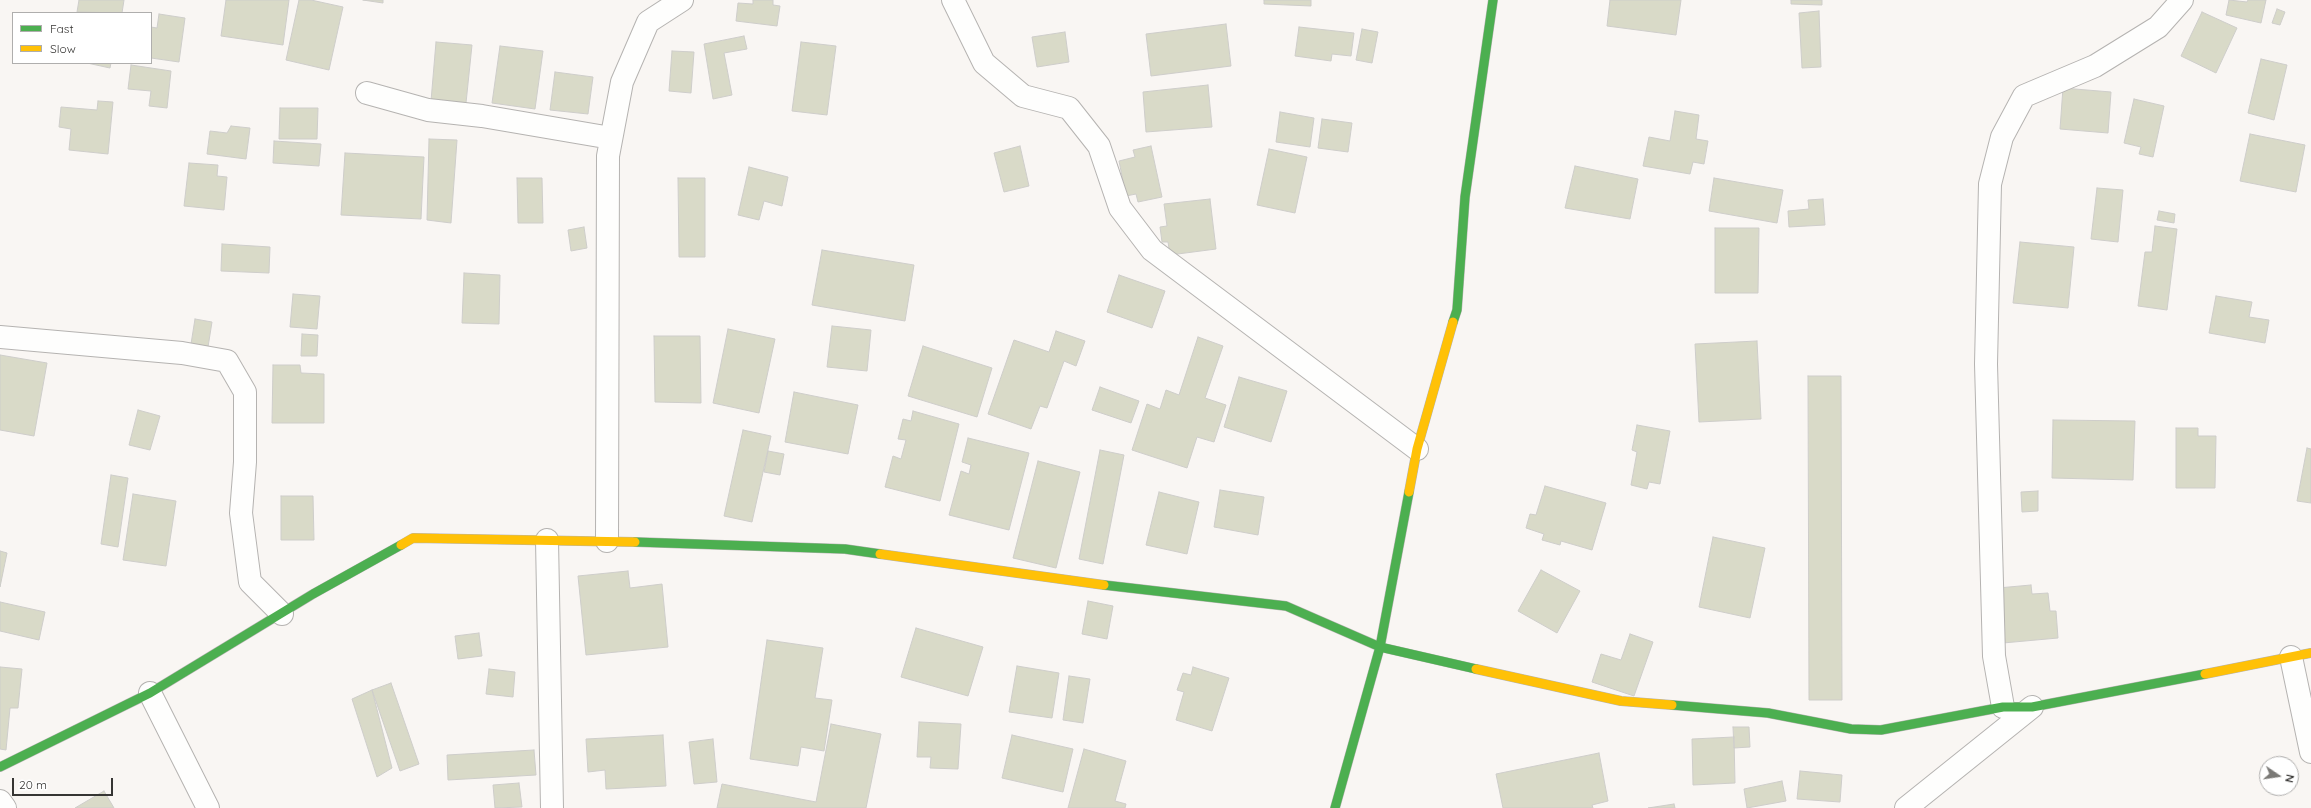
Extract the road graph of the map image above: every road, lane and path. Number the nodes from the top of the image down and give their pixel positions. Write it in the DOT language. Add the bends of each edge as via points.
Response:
graph roads {
  1 [pos="682,0"];
  2 [pos="953,0"];
  3 [pos="1493,0"];
  4 [pos="2182,0"];
  5 [pos="367,92"];
  6 [pos="611,138"];
  7 [pos="0,337"];
  8 [pos="1417,449"];
  9 [pos="547,540"];
  10 [pos="607,541"];
  11 [pos="282,614"];
  12 [pos="1380,647"];
  13 [pos="2301,655"];
  14 [pos="150,693"];
  15 [pos="2003,707"];
  16 [pos="2032,707"];
  17 [pos="2311,752"];
  18 [pos="0,767"];
  19 [pos="0,801"];
  20 [pos="5,808"];
  21 [pos="208,808"];
  22 [pos="552,808"];
  23 [pos="1335,808"];
  24 [pos="1906,808"];
  1 -- 6 [label="street" via="648,22 622,82"];
  2 -- 8 [label="street" via="984,63 1022,96 1069,108 1098,146 1120,208 1152,250"];
  3 -- 8 [label="street" via="1465,197 1457,310"];
  4 -- 15 [label="street" via="2158,27 2102,62 2024,96 2002,137 1990,184 1986,364 1994,656"];
  5 -- 6 [label="street" via="428,110 482,116"];
  6 -- 10 [label="street" via="608,156"];
  7 -- 11 [label="street" via="182,353 228,362 245,392 245,462 241,513 250,582"];
  8 -- 12 [label="street"];
  9 -- 10 [label="street"];
  9 -- 11 [label="street" via="412,538"];
  9 -- 22 [label="street"];
  10 -- 12 [label="street" via="845,549 1030,576 1286,606"];
  11 -- 14 [label="street"];
  12 -- 15 [label="street" via="1621,701 1768,713 1851,728 1882,730"];
  12 -- 23 [label="street"];
  13 -- 16 [label="street"];
  13 -- 17 [label="street"];
  14 -- 18 [label="street"];
  14 -- 21 [label="street"];
  15 -- 16 [label="street"];
  16 -- 24 [label="street"];
  19 -- 20 [label="street"];
}
